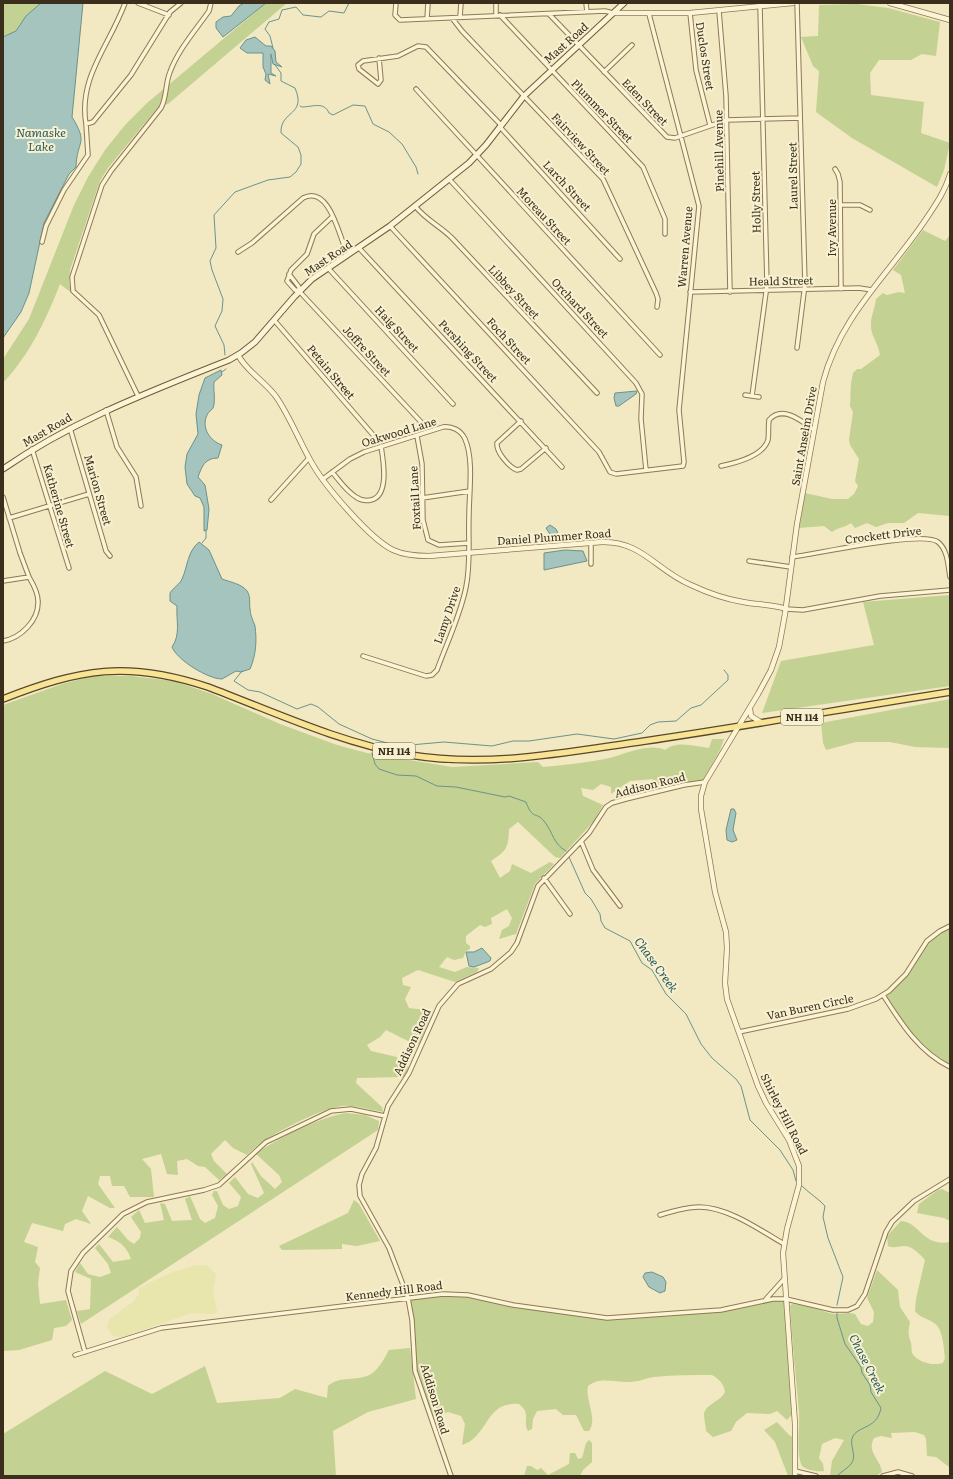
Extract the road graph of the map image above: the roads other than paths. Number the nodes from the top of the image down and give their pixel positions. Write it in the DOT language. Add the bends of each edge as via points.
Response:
graph roads {
  1 [pos="125,3"];
  2 [pos="138,3"];
  3 [pos="181,3"];
  4 [pos="211,3"];
  5 [pos="396,3"];
  6 [pos="428,3"];
  7 [pos="461,3"];
  8 [pos="496,3"];
  9 [pos="586,3"];
  10 [pos="624,3"];
  11 [pos="793,3"];
  12 [pos="797,3"];
  13 [pos="890,3"];
  14 [pos="760,6"];
  15 [pos="719,10"];
  16 [pos="587,12"];
  17 [pos="613,13"];
  18 [pos="690,13"];
  19 [pos="549,14"];
  20 [pos="649,14"];
  21 [pos="169,15"];
  22 [pos="498,15"];
  23 [pos="460,17"];
  24 [pos="452,18"];
  25 [pos="427,19"];
  26 [pos="950,20"];
  27 [pos="632,44"];
  28 [pos="578,45"];
  29 [pos="379,58"];
  30 [pos="550,70"];
  31 [pos="604,72"];
  32 [pos="416,89"];
  33 [pos="524,96"];
  34 [pos="800,118"];
  35 [pos="763,119"];
  36 [pos="727,120"];
  37 [pos="86,124"];
  38 [pos="710,125"];
  39 [pos="500,126"];
  40 [pos="681,135"];
  41 [pos="477,155"];
  42 [pos="834,169"];
  43 [pos="950,174"];
  44 [pos="449,179"];
  45 [pos="840,205"];
  46 [pos="415,206"];
  47 [pos="870,210"];
  48 [pos="332,217"];
  49 [pos="390,226"];
  50 [pos="665,234"];
  51 [pos="42,242"];
  52 [pos="359,248"];
  53 [pos="238,252"];
  54 [pos="353,252"];
  55 [pos="620,259"];
  56 [pos="328,268"];
  57 [pos="289,274"];
  58 [pos="841,289"];
  59 [pos="804,290"];
  60 [pos="872,290"];
  61 [pos="299,291"];
  62 [pos="767,291"];
  63 [pos="690,292"];
  64 [pos="730,292"];
  65 [pos="657,307"];
  66 [pos="274,320"];
  67 [pos="797,348"];
  68 [pos="660,355"];
  69 [pos="238,356"];
  70 [pos="597,393"];
  71 [pos="745,395"];
  72 [pos="138,396"];
  73 [pos="752,396"];
  74 [pos="759,397"];
  75 [pos="453,404"];
  76 [pos="106,410"];
  77 [pos="521,421"];
  78 [pos="421,422"];
  79 [pos="70,428"];
  80 [pos="814,430"];
  81 [pos="374,436"];
  82 [pos="417,436"];
  83 [pos="381,446"];
  84 [pos="546,448"];
  85 [pos="32,449"];
  86 [pos="309,458"];
  87 [pos="721,466"];
  88 [pos="562,467"];
  89 [pos="3,470"];
  90 [pos="646,470"];
  91 [pos="332,472"];
  92 [pos="322,479"];
  93 [pos="470,490"];
  94 [pos="89,494"];
  95 [pos="3,497"];
  96 [pos="422,498"];
  97 [pos="271,500"];
  98 [pos="49,506"];
  99 [pos="141,506"];
  100 [pos="9,518"];
  101 [pos="469,543"];
  102 [pos="591,543"];
  103 [pos="468,552"];
  104 [pos="110,556"];
  105 [pos="792,557"];
  106 [pos="749,561"];
  107 [pos="591,564"];
  108 [pos="791,567"];
  109 [pos="68,568"];
  110 [pos="29,577"];
  111 [pos="950,577"];
  112 [pos="3,581"];
  113 [pos="950,590"];
  114 [pos="786,609"];
  115 [pos="3,641"];
  116 [pos="363,656"];
  117 [pos="950,692"];
  118 [pos="3,699"];
  119 [pos="751,708"];
  120 [pos="762,723"];
  121 [pos="739,726"];
  122 [pos="705,782"];
  123 [pos="581,841"];
  124 [pos="544,878"];
  125 [pos="620,906"];
  126 [pos="570,914"];
  127 [pos="950,926"];
  128 [pos="883,995"];
  129 [pos="739,1032"];
  130 [pos="950,1066"];
  131 [pos="385,1116"];
  132 [pos="950,1179"];
  133 [pos="660,1215"];
  134 [pos="784,1244"];
  135 [pos="784,1280"];
  136 [pos="408,1298"];
  137 [pos="766,1299"];
  138 [pos="786,1299"];
  139 [pos="85,1352"];
  140 [pos="75,1355"];
  141 [pos="795,1474"];
  142 [pos="451,1476"];
  143 [pos="816,1476"];
  144 [pos="883,1476"];
  145 [pos="912,1476"];
  1 -- 37 [label="street" via="115,30 91,72 84,104"];
  2 -- 21 [label="street"];
  3 -- 21 [label="street"];
  4 -- 72 [label="street" via="209,11 172,67 161,108 102,185 72,277 74,291 103,321"];
  5 -- 25 [label="street" via="397,19"];
  6 -- 25 [label="street"];
  7 -- 23 [label="street"];
  8 -- 22 [label="street"];
  9 -- 16 [label="street"];
  10 -- 17 [label="main road, Mast Road"];
  11 -- 14 [label="street"];
  12 -- 34 [label="street, Laurel Street"];
  13 -- 26 [label="street"];
  14 -- 15 [label="street"];
  14 -- 35 [label="street, Holly Street"];
  15 -- 18 [label="street"];
  15 -- 36 [label="street, Pinehill Avenue"];
  16 -- 17 [label="street"];
  16 -- 19 [label="street"];
  17 -- 20 [label="street"];
  17 -- 28 [label="main road, Mast Road"];
  18 -- 20 [label="street"];
  18 -- 38 [label="street, Duclos Street" via="696,70"];
  19 -- 22 [label="street"];
  19 -- 28 [label="street, Eden Street"];
  20 -- 40 [label="street, Warren Avenue"];
  21 -- 37 [label="street" via="131,75 93,122"];
  22 -- 23 [label="street"];
  22 -- 30 [label="street, Plummer Street"];
  23 -- 24 [label="street"];
  24 -- 25 [label="street"];
  24 -- 33 [label="street, Fairview Street"];
  27 -- 31 [label="street"];
  28 -- 30 [label="main road, Mast Road"];
  28 -- 31 [label="street, Eden Street"];
  29 -- 29 [label="street, Larch Street" via="361,61 358,66 360,71 378,84 381,81"];
  29 -- 39 [label="street, Larch Street" via="400,55 418,46 426,47"];
  30 -- 33 [label="main road, Mast Road"];
  30 -- 50 [label="street, Plummer Street" via="643,168 665,219"];
  31 -- 40 [label="street, Eden Street" via="664,134 670,138"];
  32 -- 41 [label="street, Moreau Street"];
  33 -- 39 [label="main road, Mast Road"];
  33 -- 65 [label="street, Fairview Street" via="605,181 656,293"];
  34 -- 35 [label="street, Eden Street"];
  34 -- 59 [label="street, Laurel Street"];
  35 -- 36 [label="street, Eden Street"];
  35 -- 62 [label="street, Holly Street"];
  36 -- 38 [label="street, Eden Street"];
  36 -- 64 [label="street, Pinehill Avenue"];
  37 -- 51 [label="street" via="89,152 87,158 67,186 46,226"];
  38 -- 40 [label="street, Eden Street"];
  39 -- 41 [label="main road, Mast Road"];
  39 -- 55 [label="street, Larch Street"];
  40 -- 63 [label="street, Warren Avenue" via="699,206"];
  41 -- 44 [label="main road, Mast Road"];
  41 -- 68 [label="street, Moreau Street"];
  42 -- 45 [label="street, Ivy Avenue" via="840,178"];
  43 -- 60 [label="street, Saint Anselm Drive" via="943,193 926,219 899,258"];
  44 -- 46 [label="main road, Mast Road"];
  44 -- 90 [label="street, Orchard Street" via="636,383 642,394 641,419"];
  45 -- 47 [label="street" via="860,205"];
  45 -- 58 [label="street, Ivy Avenue"];
  46 -- 49 [label="main road, Mast Road"];
  46 -- 70 [label="street, Libbey Street" via="427,220 443,229 452,238"];
  48 -- 53 [label="street" via="322,198 306,197"];
  48 -- 54 [label="street" via="345,248"];
  48 -- 57 [label="street" via="314,234 307,254"];
  49 -- 52 [label="main road, Mast Road"];
  49 -- 90 [label="street, Foch Street" via="602,454 610,472 616,474"];
  52 -- 54 [label="main road, Mast Road"];
  52 -- 77 [label="street, Pershing Street"];
  54 -- 56 [label="main road, Mast Road"];
  56 -- 61 [label="main road, Mast Road"];
  56 -- 75 [label="street, Haig Street"];
  57 -- 61 [label="street" via="299,287"];
  57 -- 61 [label="street" via="287,281"];
  58 -- 59 [label="street, Heald Street"];
  58 -- 60 [label="street, Heald Street"];
  59 -- 62 [label="street, Heald Street"];
  59 -- 67 [label="street, Laurel Street"];
  60 -- 80 [label="street, Saint Anselm Drive" via="851,318 830,360"];
  61 -- 66 [label="main road, Mast Road"];
  61 -- 78 [label="street, Joffre Street"];
  62 -- 64 [label="street, Heald Street"];
  62 -- 73 [label="street, Holly Street"];
  63 -- 64 [label="street, Heald Street"];
  63 -- 90 [label="street, Warren Avenue" via="679,410 684,462 680,467"];
  66 -- 69 [label="main road, Mast Road" via="255,342"];
  66 -- 81 [label="street, Petain Street"];
  69 -- 72 [label="main road, Mast Road"];
  69 -- 86 [label="street, Daniel Plummer Road" via="276,398"];
  71 -- 73 [label="street"];
  72 -- 76 [label="main road, Mast Road"];
  73 -- 74 [label="street"];
  76 -- 79 [label="main road, Mast Road"];
  76 -- 99 [label="street" via="117,447 136,477"];
  77 -- 84 [label="street, Pershing Street"];
  77 -- 84 [label="street" via="498,441 496,446 511,467 521,469"];
  79 -- 85 [label="main road, Mast Road"];
  79 -- 94 [label="street, Marion Street"];
  80 -- 87 [label="street" via="796,416 774,416 769,420 768,440 761,449 740,461"];
  80 -- 105 [label="street, Saint Anselm Drive"];
  82 -- 83 [label="street, Oakwood Lane"];
  82 -- 93 [label="street, Oakwood Lane" via="447,427 461,433 468,447"];
  82 -- 96 [label="street, Foxtail Lane" via="422,464"];
  83 -- 91 [label="street, Oakwood Lane" via="357,455"];
  83 -- 91 [label="street" via="383,486 374,499 356,497"];
  84 -- 88 [label="street, Pershing Street"];
  85 -- 89 [label="main road, Mast Road"];
  85 -- 98 [label="street, Katherine Street"];
  86 -- 92 [label="street, Daniel Plummer Road"];
  86 -- 97 [label="street"];
  91 -- 92 [label="street, Oakwood Lane"];
  92 -- 103 [label="street, Daniel Plummer Road" via="368,531 395,550 421,556"];
  93 -- 96 [label="street"];
  93 -- 101 [label="street, Oakwood Lane"];
  94 -- 98 [label="street"];
  94 -- 104 [label="street, Marion Street" via="106,551"];
  95 -- 100 [label="street"];
  96 -- 101 [label="street, Foxtail Lane" via="426,537 430,542 439,545"];
  98 -- 100 [label="street"];
  98 -- 109 [label="street, Katherine Street"];
  100 -- 110 [label="street"];
  101 -- 103 [label="street, Oakwood Lane"];
  102 -- 103 [label="street, Daniel Plummer Road"];
  102 -- 107 [label="street"];
  102 -- 114 [label="street, Daniel Plummer Road" via="624,544 674,577 704,591 734,601"];
  103 -- 116 [label="street, Lamy Drive" via="468,579 461,606 435,674 426,676"];
  105 -- 108 [label="street, Saint Anselm Drive"];
  105 -- 111 [label="street, Crockett Drive" via="887,542 930,539 944,549"];
  106 -- 108 [label="street"];
  108 -- 114 [label="street, Saint Anselm Drive"];
  110 -- 112 [label="street"];
  110 -- 115 [label="street" via="38,596 35,614 24,632"];
  113 -- 114 [label="street, Daniel Plummer Road" via="888,595 797,610"];
  114 -- 119 [label="street, Saint Anselm Drive" via="776,657"];
  117 -- 120 [label="main road, NH 114"];
  118 -- 121 [label="main road, NH 114" via="76,675 103,670 148,671 208,687 361,743 411,755 456,760 542,756"];
  119 -- 120 [label="street" via="751,716"];
  119 -- 121 [label="street, Saint Anselm Drive"];
  120 -- 121 [label="main road, NH 114"];
  121 -- 122 [label="street, Shirley Hill Road"];
  122 -- 123 [label="street, Addison Road" via="612,803 606,807 596,824"];
  122 -- 129 [label="street, Shirley Hill Road" via="701,800 702,815 715,892 726,932 726,994"];
  123 -- 124 [label="street, Addison Road"];
  123 -- 125 [label="street" via="593,870"];
  124 -- 126 [label="street"];
  124 -- 131 [label="street, Addison Road" via="535,891 517,943 511,952 491,969 458,984 439,1006 409,1073"];
  127 -- 128 [label="street, Van Buren Circle" via="927,940 906,974"];
  128 -- 129 [label="street, Van Buren Circle" via="866,1004 848,1009"];
  128 -- 130 [label="street" via="920,1046"];
  129 -- 134 [label="street, Shirley Hill Road" via="758,1086 789,1140 799,1166 799,1185"];
  131 -- 136 [label="street, Addison Road" via="376,1148 362,1174 359,1190 364,1205 389,1248"];
  131 -- 139 [label="street" via="351,1109 331,1112 266,1142 219,1185 146,1202 123,1214 83,1253 71,1271 68,1291"];
  132 -- 138 [label="street, Kennedy Hill Road" via="914,1201 892,1222 884,1237 865,1294 856,1306 840,1310"];
  133 -- 134 [label="street" via="695,1207 715,1209 730,1214"];
  134 -- 135 [label="street, Shirley Hill Road"];
  135 -- 137 [label="street"];
  135 -- 138 [label="street, Shirley Hill Road"];
  136 -- 137 [label="street, Kennedy Hill Road" via="458,1294 513,1305 607,1318 727,1309"];
  136 -- 139 [label="street, Kennedy Hill Road" via="161,1328"];
  136 -- 142 [label="street, Addison Road" via="415,1371"];
  137 -- 138 [label="street, Kennedy Hill Road"];
  138 -- 141 [label="street, Shirley Hill Road" via="795,1424"];
  139 -- 140 [label="street, Kennedy Hill Road"];
  141 -- 143 [label="street"];
  144 -- 145 [label="street" via="898,1472"];
}
